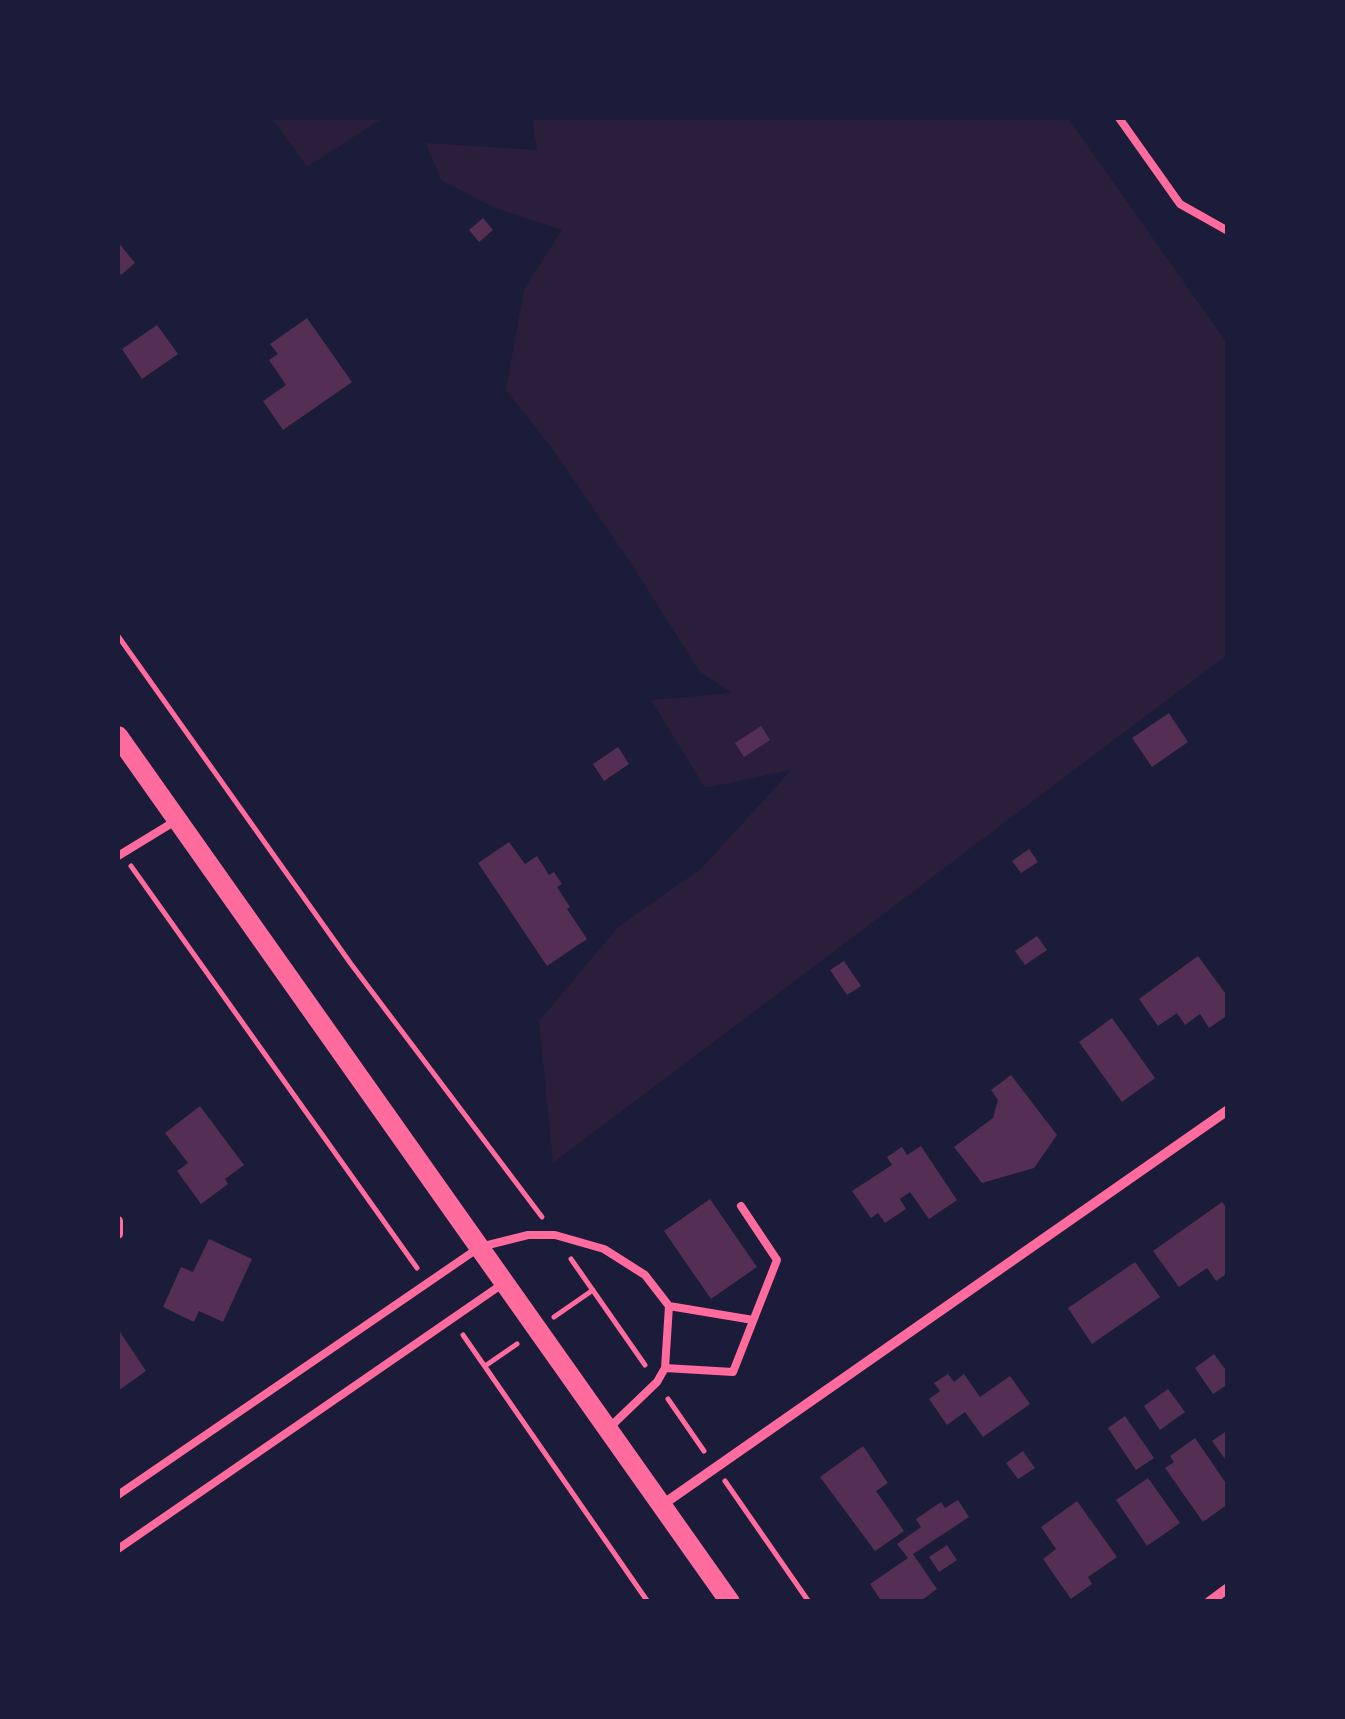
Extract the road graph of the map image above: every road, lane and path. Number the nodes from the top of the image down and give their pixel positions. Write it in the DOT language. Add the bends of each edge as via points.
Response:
graph roads {
  1 [pos="1119,118"];
  2 [pos="1228,231"];
  3 [pos="118,636"];
  4 [pos="118,736"];
  5 [pos="177,820"];
  6 [pos="120,855"];
  7 [pos="1228,1110"];
  8 [pos="741,1206"];
  9 [pos="118,1221"];
  10 [pos="118,1234"];
  11 [pos="555,1235"];
  12 [pos="480,1248"];
  13 [pos="414,1266"];
  14 [pos="504,1282"];
  15 [pos="592,1290"];
  16 [pos="669,1306"];
  17 [pos="564,1310"];
  18 [pos="754,1320"];
  19 [pos="465,1338"];
  20 [pos="503,1353"];
  21 [pos="484,1366"];
  22 [pos="666,1368"];
  23 [pos="656,1382"];
  24 [pos="608,1429"];
  25 [pos="716,1468"];
  26 [pos="118,1495"];
  27 [pos="662,1506"];
  28 [pos="118,1549"];
  29 [pos="1228,1588"];
  30 [pos="648,1602"];
  31 [pos="730,1602"];
  32 [pos="809,1602"];
  33 [pos="1209,1602"];
  1 -- 2 [label="lane" via="1180,204"];
  3 -- 11 [label="path" via="350,964"];
  4 -- 5 [label="main road"];
  5 -- 6 [label="lane"];
  5 -- 12 [label="main road"];
  6 -- 13 [label="path"];
  7 -- 25 [label="street"];
  8 -- 18 [label="lane" via="777,1260"];
  9 -- 10 [label="street"];
  11 -- 12 [label="lane"];
  11 -- 15 [label="path"];
  11 -- 16 [label="lane" via="604,1249 644,1275"];
  12 -- 14 [label="main road"];
  12 -- 26 [label="lane"];
  14 -- 24 [label="main road"];
  14 -- 28 [label="lane"];
  15 -- 17 [label="path"];
  15 -- 23 [label="path"];
  16 -- 18 [label="lane"];
  16 -- 22 [label="lane"];
  18 -- 22 [label="lane" via="733,1372"];
  19 -- 21 [label="path"];
  20 -- 21 [label="path"];
  21 -- 30 [label="path"];
  22 -- 23 [label="lane"];
  23 -- 24 [label="lane"];
  23 -- 25 [label="path"];
  24 -- 27 [label="main road"];
  25 -- 27 [label="street"];
  25 -- 32 [label="path"];
  27 -- 31 [label="main road"];
  29 -- 33 [label="street"];
}
